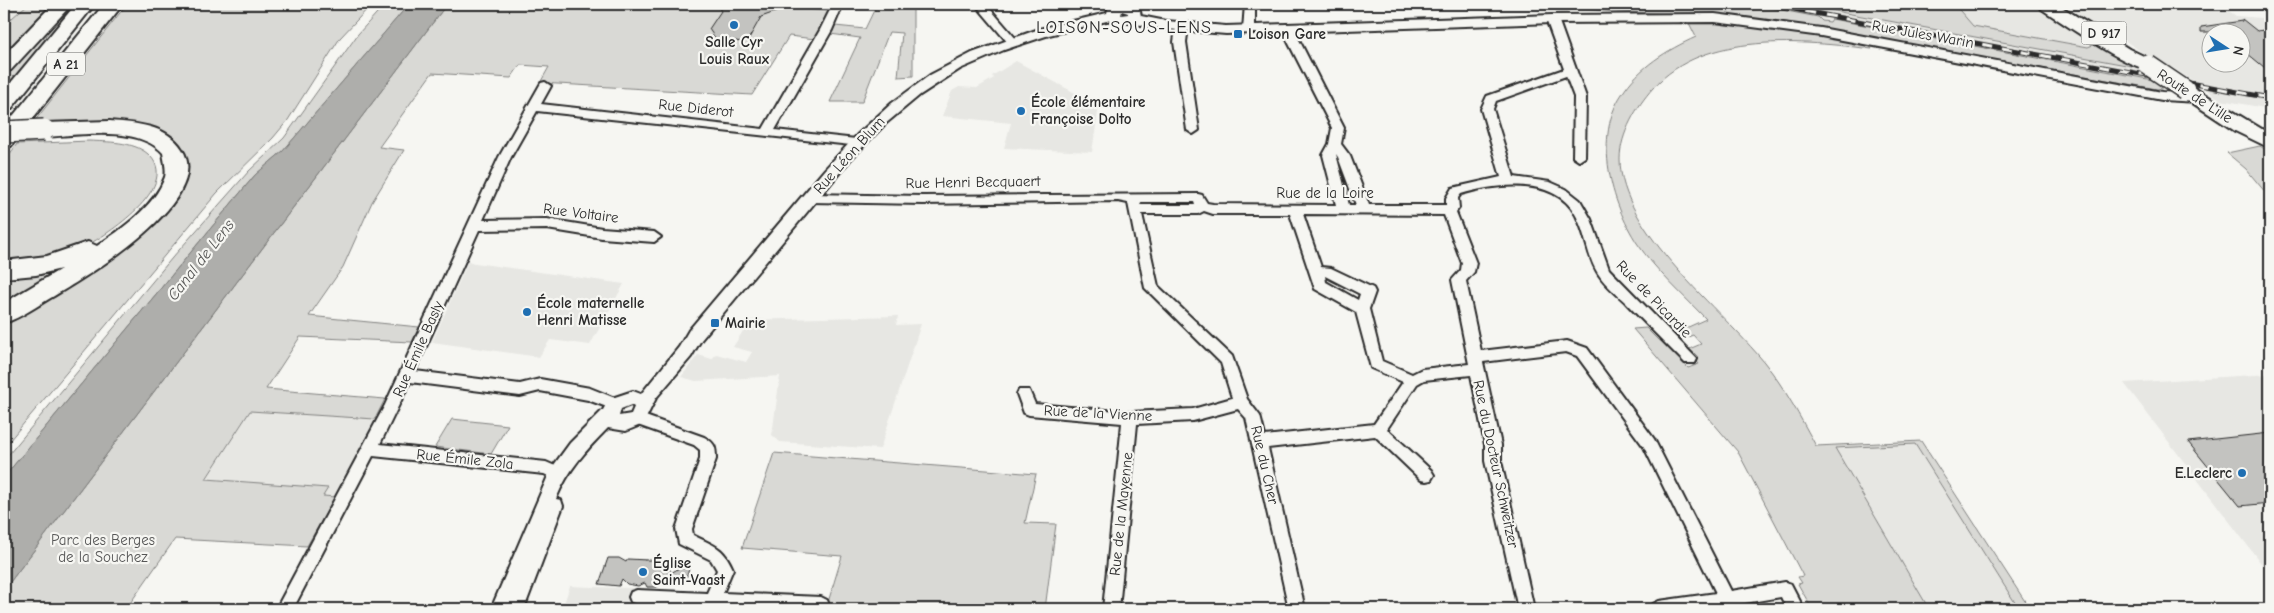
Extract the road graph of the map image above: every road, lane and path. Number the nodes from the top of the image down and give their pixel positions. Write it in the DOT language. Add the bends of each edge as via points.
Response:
graph roads {
  1 [pos="63,4"];
  2 [pos="86,4"];
  3 [pos="114,4"];
  4 [pos="838,4"];
  5 [pos="980,4"];
  6 [pos="1250,4"];
  7 [pos="2046,4"];
  8 [pos="2058,4"];
  9 [pos="1128,9"];
  10 [pos="1113,16"];
  11 [pos="1552,19"];
  12 [pos="1182,27"];
  13 [pos="1286,28"];
  14 [pos="1249,30"];
  15 [pos="1013,42"];
  16 [pos="2148,65"];
  17 [pos="4,66"];
  18 [pos="1570,71"];
  19 [pos="545,86"];
  20 [pos="2192,94"];
  21 [pos="4,104"];
  22 [pos="532,107"];
  23 [pos="2242,127"];
  24 [pos="11,128"];
  25 [pos="1193,130"];
  26 [pos="767,132"];
  27 [pos="41,134"];
  28 [pos="4,140"];
  29 [pos="2270,142"];
  30 [pos="856,143"];
  31 [pos="1335,144"];
  32 [pos="2270,149"];
  33 [pos="4,151"];
  34 [pos="1579,157"];
  35 [pos="1509,182"];
  36 [pos="810,198"];
  37 [pos="1136,205"];
  38 [pos="1295,209"];
  39 [pos="1344,210"];
  40 [pos="1364,210"];
  41 [pos="1449,210"];
  42 [pos="474,225"];
  43 [pos="654,237"];
  44 [pos="4,269"];
  45 [pos="4,314"];
  46 [pos="1690,359"];
  47 [pos="1476,363"];
  48 [pos="406,376"];
  49 [pos="1412,380"];
  50 [pos="1024,394"];
  51 [pos="1242,402"];
  52 [pos="626,411"];
  53 [pos="1130,418"];
  54 [pos="1378,430"];
  55 [pos="1260,444"];
  56 [pos="371,449"];
  57 [pos="557,474"];
  58 [pos="1426,475"];
  59 [pos="637,597"];
  60 [pos="712,600"];
  61 [pos="1730,604"];
  62 [pos="821,605"];
  63 [pos="284,609"];
  64 [pos="501,609"];
  65 [pos="514,609"];
  66 [pos="1111,609"];
  67 [pos="1296,609"];
  68 [pos="1526,609"];
  69 [pos="1659,609"];
  70 [pos="1796,609"];
  1 -- 17 [label="highway"];
  2 -- 21 [label="highway, A 21"];
  3 -- 24 [label="highway, A 21"];
  4 -- 26 [label="street"];
  5 -- 15 [label="street"];
  6 -- 14 [label="street"];
  7 -- 16 [label="main road, Route de Lille / D 917" via="2114,48"];
  8 -- 16 [label="main road, Route de Lille / D 917"];
  9 -- 10 [label="street, Rue Jules Warin" via="1124,20"];
  9 -- 12 [label="street, Rue Jules Warin"];
  10 -- 15 [label="street, Rue Léon Blum"];
  11 -- 13 [label="street, Rue Jules Warin"];
  11 -- 18 [label="street"];
  11 -- 20 [label="street, Rue Jules Warin" via="1681,16 1742,20 2162,96"];
  12 -- 14 [label="street, Rue Jules Warin"];
  12 -- 25 [label="street" via="1180,42"];
  13 -- 14 [label="street, Rue Jules Warin"];
  13 -- 31 [label="street" via="1338,128"];
  15 -- 30 [label="street, Rue Léon Blum" via="972,58 930,82 885,115"];
  16 -- 20 [label="main road, Route de Lille / D 917, bridge"];
  18 -- 34 [label="street" via="1580,97"];
  18 -- 35 [label="street" via="1491,99 1487,109"];
  19 -- 22 [label="street, Rue Émile Basly"];
  20 -- 23 [label="main road, Route de Lille / D 917"];
  22 -- 26 [label="street, Rue Diderot"];
  22 -- 42 [label="street, Rue Émile Basly"];
  23 -- 29 [label="main road, Route de Lille / D 917"];
  23 -- 32 [label="main road, Route de Lille / D 917"];
  24 -- 27 [label="highway, bridge"];
  24 -- 28 [label="highway, A 21"];
  24 -- 33 [label="highway"];
  26 -- 30 [label="street, Rue Diderot"];
  27 -- 28 [label="highway"];
  27 -- 44 [label="highway" via="137,140 152,147 162,157 166,168 164,181 140,215 106,240 61,260"];
  27 -- 45 [label="highway" via="114,129 145,132 172,149 177,170 167,195 157,209 131,233"];
  30 -- 36 [label="street, Rue Léon Blum"];
  31 -- 39 [label="street" via="1330,155"];
  31 -- 40 [label="street" via="1344,156"];
  35 -- 41 [label="street, Rue de Picardie" via="1456,191 1452,198 1453,208"];
  35 -- 46 [label="street, Rue de Picardie" via="1532,181 1548,185 1570,198 1584,218 1594,254 1605,273"];
  36 -- 37 [label="street, Rue Henri Becquaert" via="1118,197"];
  36 -- 52 [label="street, Rue Léon Blum" via="650,393"];
  37 -- 38 [label="street, Rue de la Loire"];
  37 -- 51 [label="street, Rue du Cher" via="1152,288 1227,360"];
  38 -- 39 [label="street, Rue de la Loire"];
  38 -- 49 [label="street" via="1320,285 1362,309 1376,364"];
  39 -- 40 [label="street, Rue de la Loire"];
  40 -- 41 [label="street, Rue de la Loire"];
  41 -- 47 [label="street, Rue du Docteur Schweitzer" via="1469,263 1467,272 1459,280"];
  42 -- 43 [label="street, Rue Voltaire" via="547,224"];
  42 -- 48 [label="street, Rue Émile Basly"];
  47 -- 49 [label="street"];
  47 -- 61 [label="street" via="1567,346 1582,352 1648,444"];
  47 -- 68 [label="street, Rue du Docteur Schweitzer" via="1493,445 1493,461"];
  48 -- 52 [label="street" via="520,390 540,385 590,394"];
  48 -- 56 [label="street, Rue Émile Basly"];
  49 -- 54 [label="street"];
  50 -- 53 [label="street, Rue de la Vienne" via="1029,410"];
  51 -- 53 [label="street, Rue de la Vienne" via="1193,415"];
  51 -- 55 [label="street, Rue du Cher" via="1253,416"];
  52 -- 57 [label="street" via="576,448"];
  52 -- 60 [label="street" via="708,447 708,459 684,529 686,539 717,554 725,569"];
  52 -- 65 [label="street" via="586,452 559,493"];
  53 -- 66 [label="street, Rue de la Mayenne"];
  54 -- 55 [label="street"];
  54 -- 58 [label="street"];
  55 -- 67 [label="street, Rue du Cher"];
  56 -- 57 [label="street, Rue Émile Zola" via="546,468"];
  56 -- 63 [label="street, Rue Émile Basly"];
  57 -- 64 [label="street"];
  59 -- 60 [label="street"];
  60 -- 62 [label="street"];
  61 -- 69 [label="street"];
  61 -- 70 [label="street" via="1785,589"];
}
